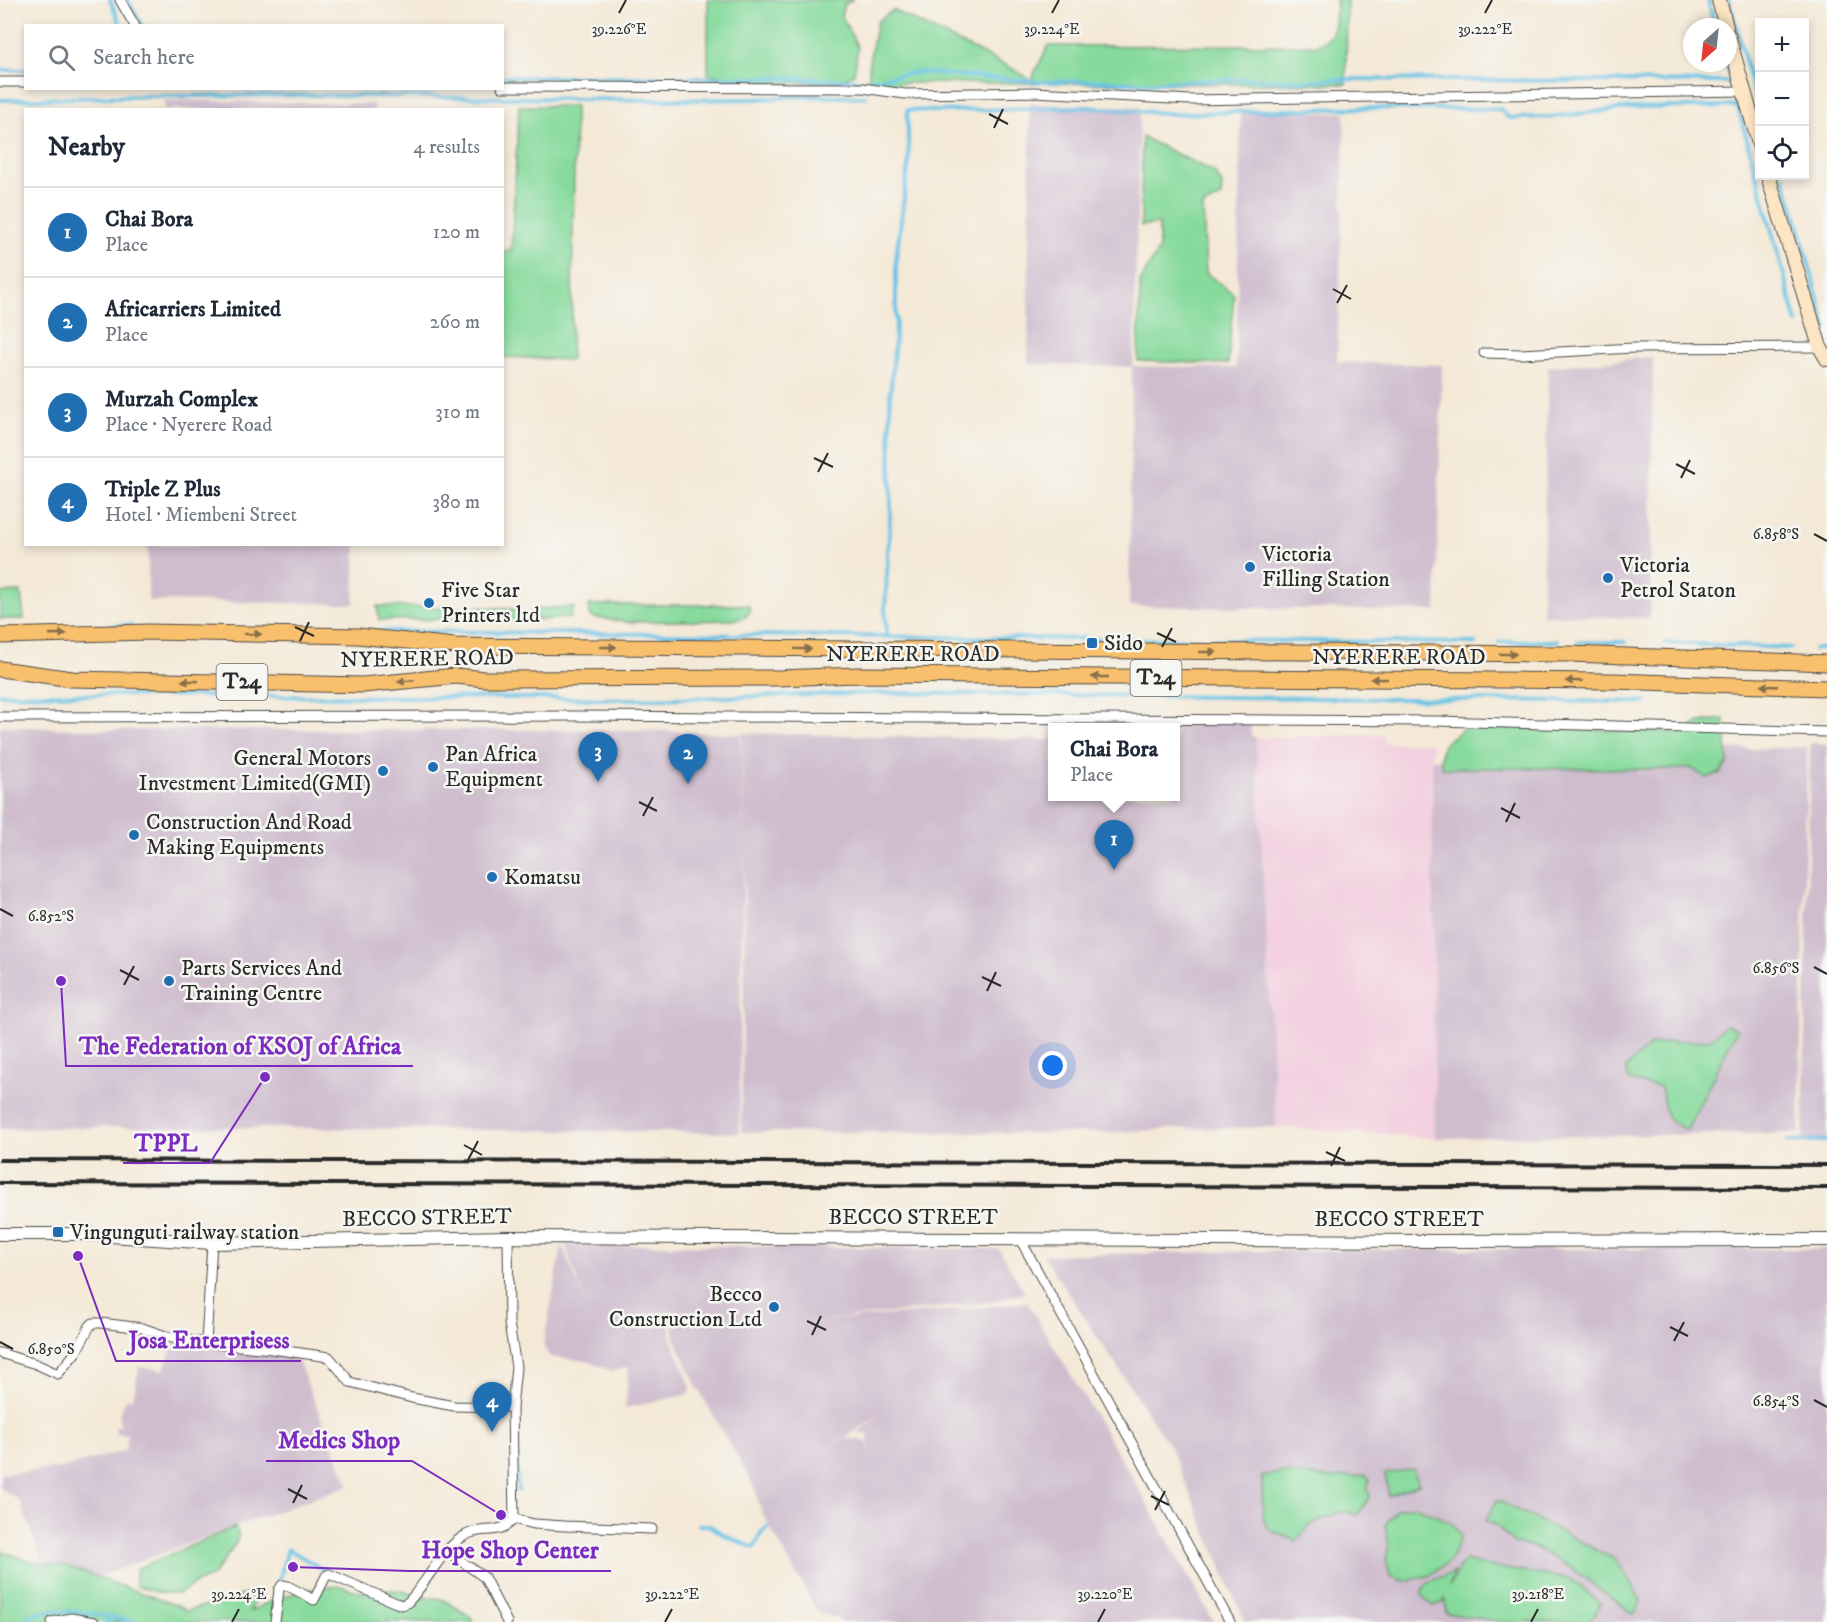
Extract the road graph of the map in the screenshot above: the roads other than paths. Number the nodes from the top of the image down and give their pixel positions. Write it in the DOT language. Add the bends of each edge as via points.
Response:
graph roads {
  1 [pos="120,0"];
  2 [pos="1719,0"];
  3 [pos="1724,18"];
  4 [pos="134,24"];
  5 [pos="1737,69"];
  6 [pos="0,82"];
  7 [pos="24,82"];
  8 [pos="504,87"];
  9 [pos="1743,91"];
  10 [pos="1755,131"];
  11 [pos="1769,180"];
  12 [pos="1484,353"];
  13 [pos="1824,353"];
  14 [pos="0,636"];
  15 [pos="1827,663"];
  16 [pos="0,669"];
  17 [pos="1827,688"];
  18 [pos="0,717"];
  19 [pos="1827,732"];
  20 [pos="0,1234"];
  21 [pos="508,1237"];
  22 [pos="1020,1239"];
  23 [pos="1827,1240"];
  24 [pos="212,1243"];
  25 [pos="206,1343"];
  26 [pos="0,1353"];
  27 [pos="512,1407"];
  28 [pos="514,1519"];
  29 [pos="652,1529"];
  30 [pos="447,1551"];
  31 [pos="52,1622"];
  32 [pos="94,1622"];
  33 [pos="275,1622"];
  34 [pos="507,1622"];
  35 [pos="1230,1622"];
  1 -- 4 [label="street"];
  2 -- 3 [label="main road"];
  5 -- 9 [label="main road"];
  6 -- 7 [label="street"];
  8 -- 9 [label="street" via="863,88 905,94 1034,92 1191,100"];
  9 -- 10 [label="main road"];
  11 -- 13 [label="main road"];
  12 -- 13 [label="street" via="1634,348"];
  14 -- 15 [label="highway, NYERERE ROAD / T24, one-way" via="149,632 358,636 455,646 1569,654"];
  17 -- 16 [label="highway, NYERERE ROAD / T24, one-way" via="1612,681 858,675 497,679 456,676 363,685 72,679"];
  18 -- 19 [label="street" via="1437,721"];
  20 -- 24 [label="street, BECCO STREET" via="82,1234"];
  21 -- 22 [label="street, BECCO STREET"];
  21 -- 24 [label="street, BECCO STREET"];
  21 -- 27 [label="street" via="509,1323 516,1367"];
  22 -- 23 [label="street, BECCO STREET"];
  22 -- 35 [label="street"];
  24 -- 25 [label="street"];
  25 -- 26 [label="street" via="142,1328 97,1323 90,1326 58,1374"];
  25 -- 27 [label="street" via="329,1356 350,1382 454,1406"];
  27 -- 28 [label="street"];
  28 -- 29 [label="street" via="534,1524"];
  28 -- 30 [label="street" via="499,1530 466,1535"];
  30 -- 33 [label="street" via="407,1603 396,1603 329,1574 314,1600 282,1585"];
  30 -- 34 [label="street" via="484,1577"];
  31 -- 32 [label="street" via="71,1618"];
}
